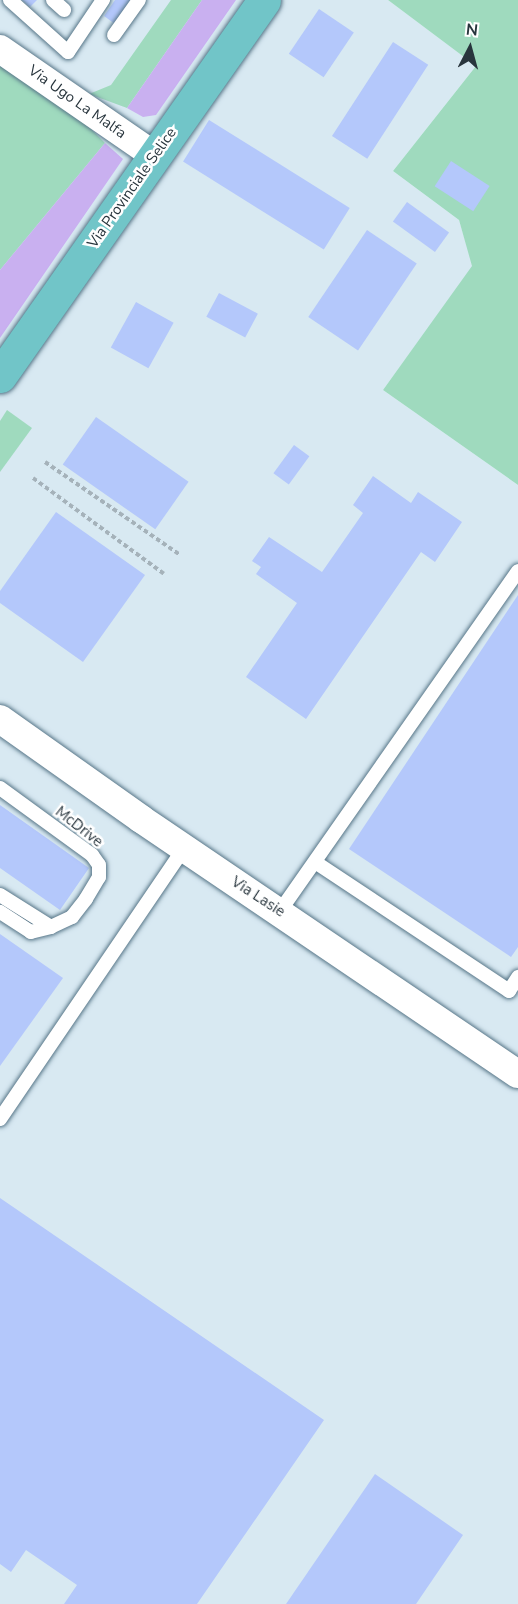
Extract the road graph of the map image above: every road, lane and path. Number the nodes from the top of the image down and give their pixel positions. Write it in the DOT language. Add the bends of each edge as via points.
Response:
graph roads {
  1 [pos="10,0"];
  2 [pos="53,0"];
  3 [pos="103,0"];
  4 [pos="139,0"];
  5 [pos="264,0"];
  6 [pos="64,10"];
  7 [pos="114,35"];
  8 [pos="0,49"];
  9 [pos="155,156"];
  10 [pos="0,376"];
  11 [pos="45,462"];
  12 [pos="33,478"];
  13 [pos="179,554"];
  14 [pos="518,571"];
  15 [pos="164,574"];
  16 [pos="0,719"];
  17 [pos="0,788"];
  18 [pos="184,848"];
  19 [pos="315,862"];
  20 [pos="0,895"];
  21 [pos="280,911"];
  22 [pos="0,912"];
  23 [pos="51,927"];
  24 [pos="518,977"];
  25 [pos="518,1074"];
  26 [pos="0,1119"];
  1 -- 3 [label="lane" via="68,52"];
  2 -- 6 [label="lane"];
  4 -- 7 [label="lane"];
  5 -- 9 [label="main road, Via Provinciale Selice"];
  8 -- 9 [label="street, Via Ugo La Malfa"];
  9 -- 10 [label="main road, Via Provinciale Selice"];
  11 -- 13 [label="path"];
  12 -- 15 [label="path"];
  14 -- 19 [label="lane"];
  16 -- 18 [label="street, Via Lasie"];
  17 -- 23 [label="lane, McDrive" via="92,855 99,865 99,877 86,899 72,917"];
  18 -- 21 [label="street, Via Lasie"];
  18 -- 26 [label="lane"];
  19 -- 21 [label="lane"];
  19 -- 24 [label="lane" via="509,991"];
  20 -- 23 [label="lane"];
  21 -- 25 [label="street, Via Lasie"];
  22 -- 23 [label="lane" via="31,932"];
}
